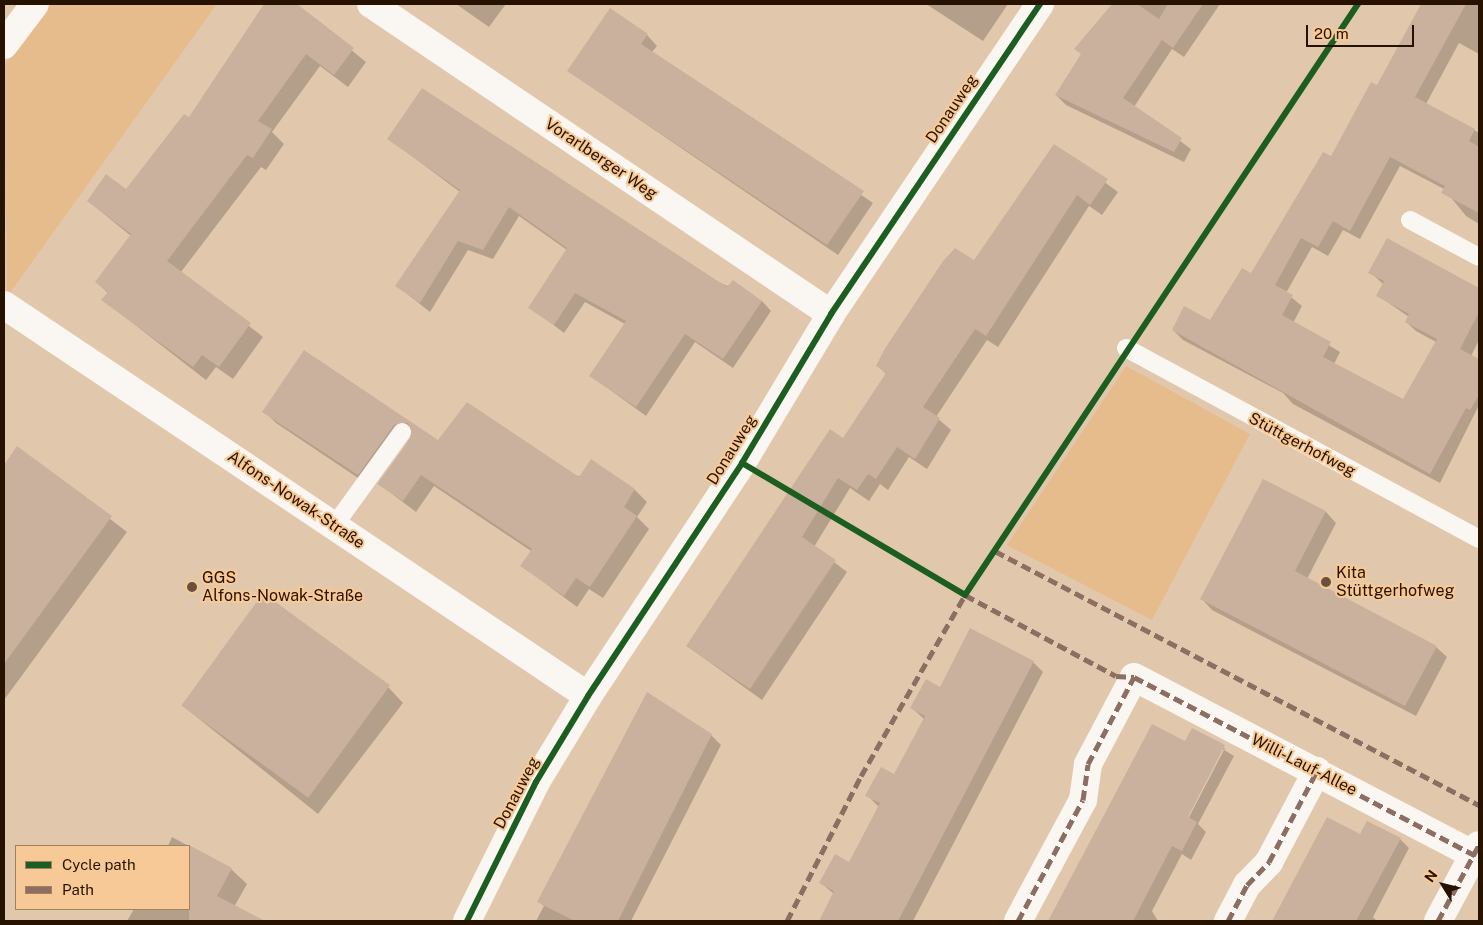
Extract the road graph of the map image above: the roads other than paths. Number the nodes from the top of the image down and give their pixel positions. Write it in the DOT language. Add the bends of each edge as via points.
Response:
graph roads {
  1 [pos="35,4"];
  2 [pos="371,4"];
  3 [pos="1040,4"];
  4 [pos="4,45"];
  5 [pos="1410,220"];
  6 [pos="1479,258"];
  7 [pos="4,305"];
  8 [pos="831,314"];
  9 [pos="1126,348"];
  10 [pos="402,432"];
  11 [pos="334,526"];
  12 [pos="1479,539"];
  13 [pos="588,696"];
  14 [pos="1317,771"];
  15 [pos="1478,852"];
  16 [pos="467,921"];
  17 [pos="1018,921"];
  18 [pos="1228,921"];
  19 [pos="1438,921"];
  1 -- 4 [label="street"];
  2 -- 8 [label="street, Vorarlberger Weg"];
  3 -- 8 [label="street, Donauweg"];
  5 -- 6 [label="lane"];
  7 -- 11 [label="street, Alfons-Nowak-Straße"];
  8 -- 13 [label="street, Donauweg" via="742,463"];
  9 -- 12 [label="lane, Stüttgerhofweg"];
  10 -- 11 [label="lane"];
  11 -- 13 [label="street, Alfons-Nowak-Straße"];
  13 -- 16 [label="street, Donauweg" via="536,782"];
  14 -- 15 [label="street, Willi-Lauf-Allee"];
  14 -- 17 [label="street, Willi-Lauf-Allee" via="1134,677 1088,764 1083,800"];
  14 -- 18 [label="street" via="1269,862 1247,885"];
  15 -- 19 [label="street, Willi-Lauf-Allee"];
}
